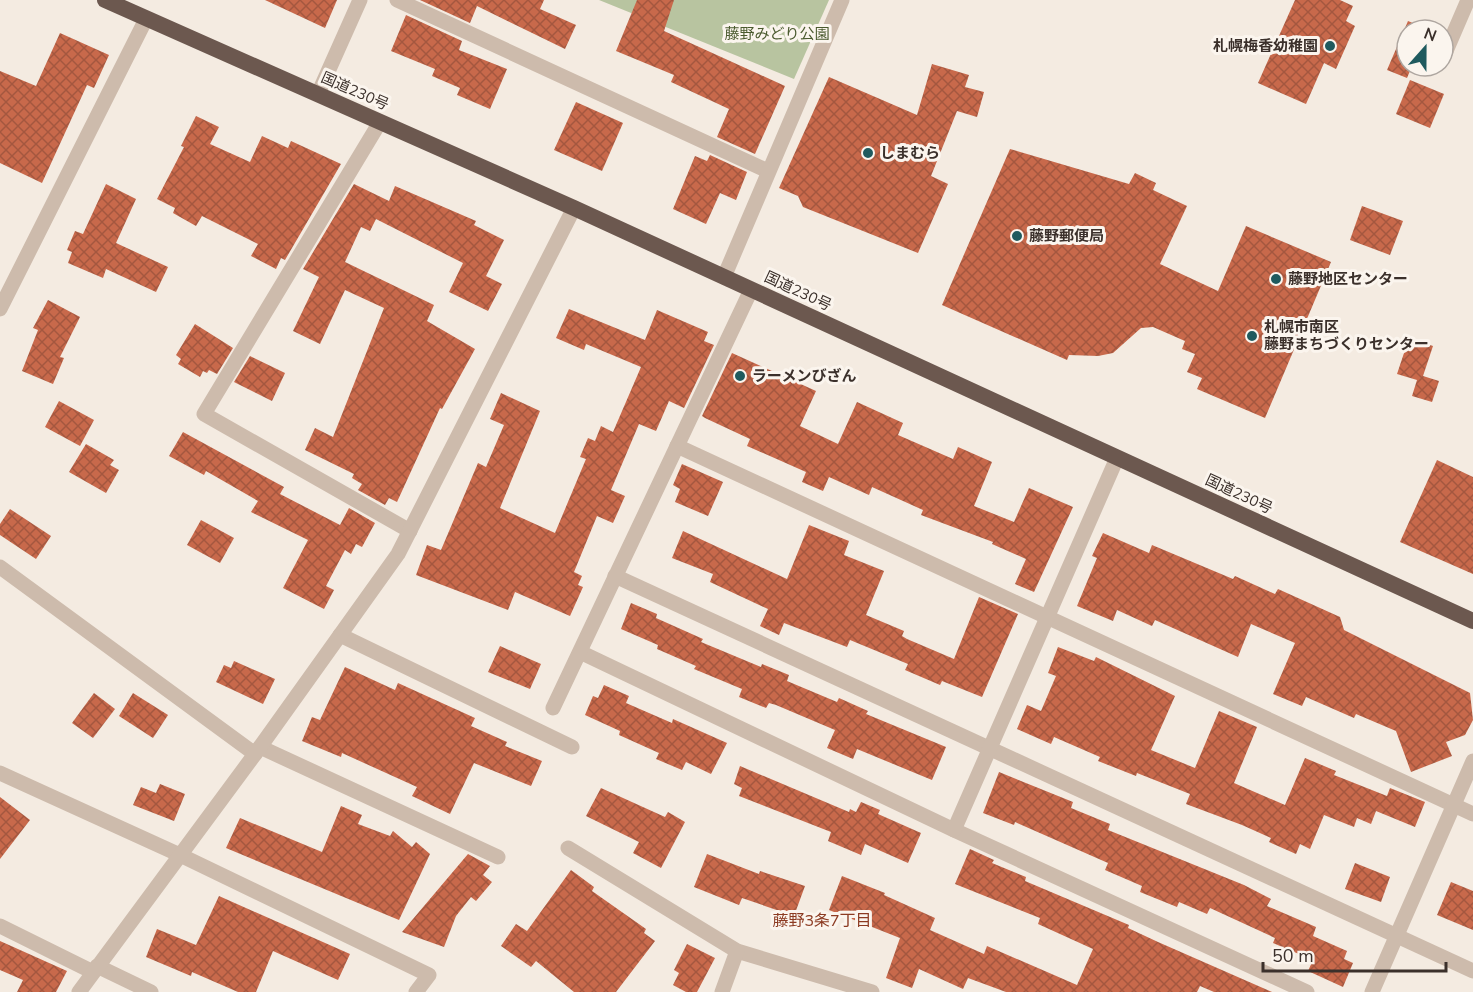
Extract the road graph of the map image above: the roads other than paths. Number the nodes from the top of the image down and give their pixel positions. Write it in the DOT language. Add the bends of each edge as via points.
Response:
graph roads {
  1 [pos="105,0"];
  2 [pos="360,0"];
  3 [pos="397,0"];
  4 [pos="842,0"];
  5 [pos="1468,0"];
  6 [pos="146,18"];
  7 [pos="1455,30"];
  8 [pos="318,94"];
  9 [pos="380,122"];
  10 [pos="768,171"];
  11 [pos="574,208"];
  12 [pos="724,277"];
  13 [pos="751,290"];
  14 [pos="0,309"];
  15 [pos="677,446"];
  16 [pos="1117,458"];
  17 [pos="410,531"];
  18 [pos="0,567"];
  19 [pos="615,576"];
  20 [pos="1048,615"];
  21 [pos="1473,621"];
  22 [pos="340,635"];
  23 [pos="580,652"];
  24 [pos="553,708"];
  25 [pos="572,747"];
  26 [pos="990,748"];
  27 [pos="257,751"];
  28 [pos="1473,761"];
  29 [pos="0,773"];
  30 [pos="1454,804"];
  31 [pos="1473,814"];
  32 [pos="954,830"];
  33 [pos="568,848"];
  34 [pos="180,855"];
  35 [pos="498,857"];
  36 [pos="0,926"];
  37 [pos="1396,937"];
  38 [pos="737,951"];
  39 [pos="95,969"];
  40 [pos="1473,971"];
  41 [pos="79,992"];
  42 [pos="151,992"];
  43 [pos="416,992"];
  44 [pos="722,992"];
  45 [pos="872,992"];
  46 [pos="1307,992"];
  47 [pos="1372,992"];
  1 -- 6 [label="highway, 国道230号"];
  2 -- 8 [label="street"];
  3 -- 10 [label="street"];
  4 -- 10 [label="street"];
  5 -- 7 [label="street"];
  6 -- 8 [label="highway, 国道230号"];
  6 -- 14 [label="street"];
  8 -- 9 [label="highway, 国道230号"];
  9 -- 11 [label="highway, 国道230号"];
  9 -- 17 [label="street" via="204,414"];
  10 -- 12 [label="street"];
  11 -- 12 [label="highway, 国道230号"];
  11 -- 17 [label="street"];
  12 -- 13 [label="highway, 国道230号"];
  13 -- 15 [label="street"];
  13 -- 16 [label="highway, 国道230号"];
  15 -- 19 [label="street"];
  15 -- 20 [label="street"];
  16 -- 20 [label="street"];
  16 -- 21 [label="highway, 国道230号"];
  17 -- 22 [label="street"];
  18 -- 27 [label="street"];
  19 -- 23 [label="street"];
  19 -- 26 [label="street"];
  20 -- 26 [label="street"];
  20 -- 30 [label="street"];
  22 -- 25 [label="street"];
  22 -- 27 [label="street"];
  23 -- 24 [label="street"];
  23 -- 32 [label="street"];
  26 -- 32 [label="street"];
  26 -- 37 [label="street"];
  27 -- 34 [label="street"];
  27 -- 35 [label="street"];
  28 -- 30 [label="street"];
  29 -- 34 [label="street"];
  30 -- 31 [label="street"];
  30 -- 37 [label="street"];
  32 -- 46 [label="street"];
  33 -- 38 [label="street"];
  34 -- 39 [label="street"];
  34 -- 43 [label="street" via="429,975"];
  36 -- 39 [label="street"];
  37 -- 40 [label="street"];
  37 -- 47 [label="street"];
  38 -- 44 [label="street"];
  38 -- 45 [label="street"];
  39 -- 41 [label="street"];
  39 -- 42 [label="street"];
}
